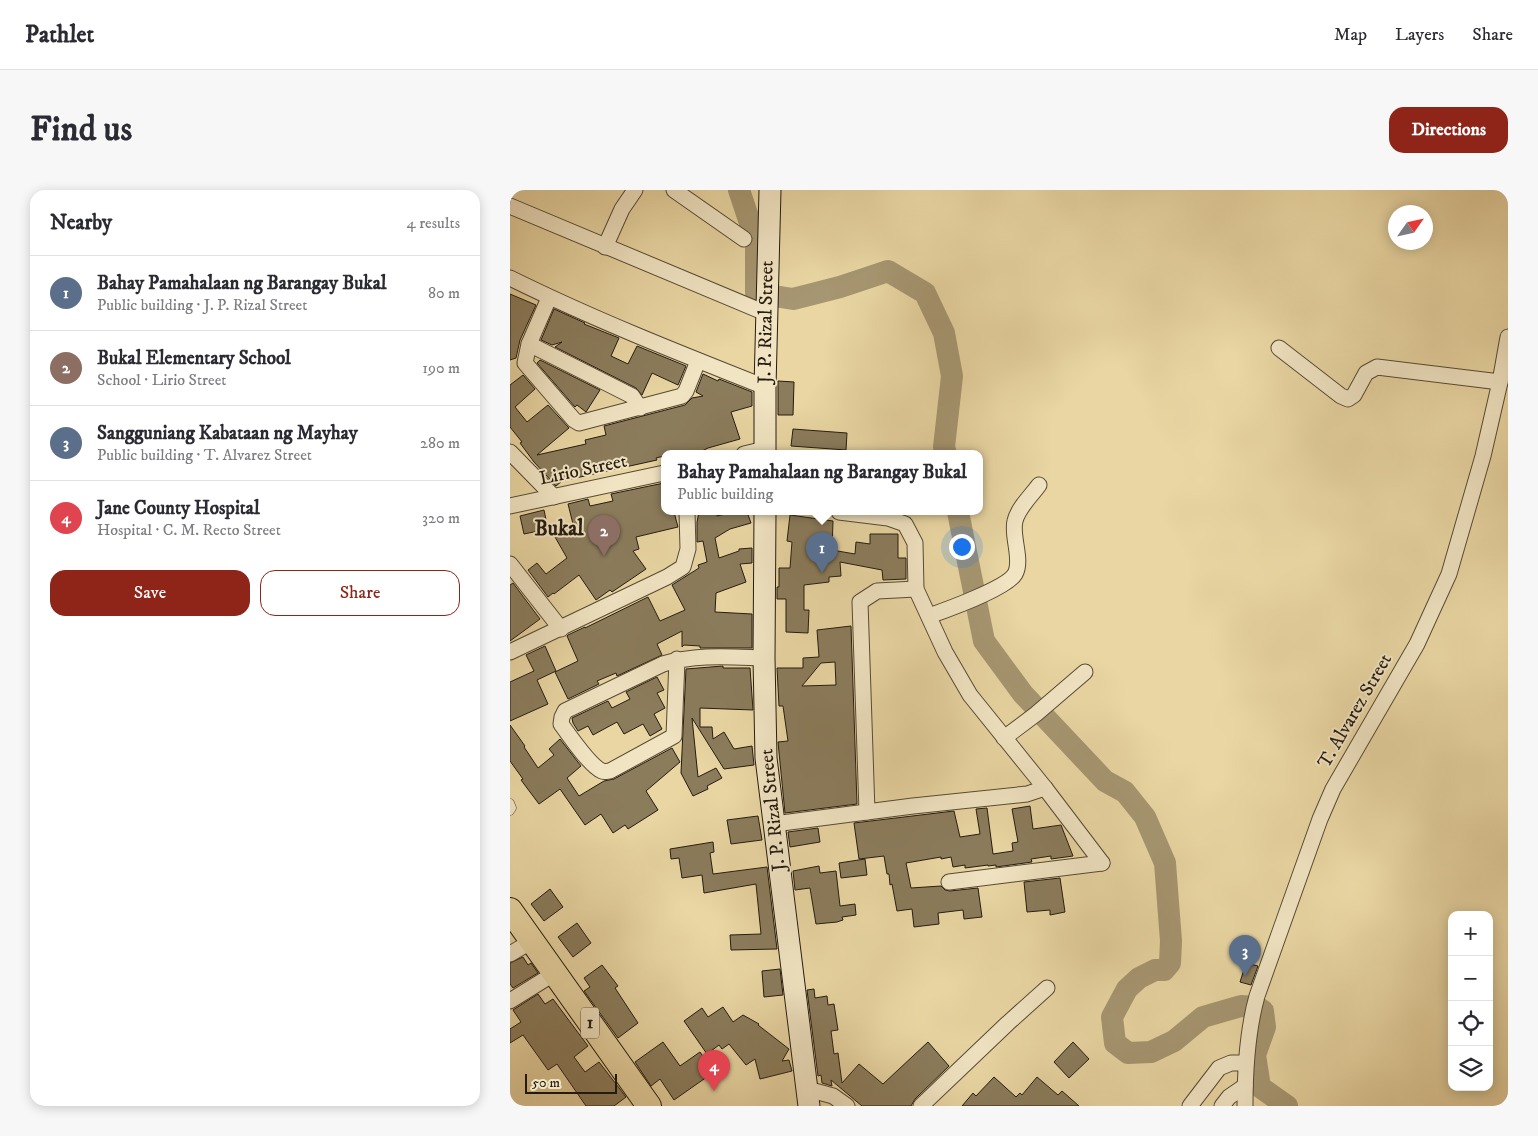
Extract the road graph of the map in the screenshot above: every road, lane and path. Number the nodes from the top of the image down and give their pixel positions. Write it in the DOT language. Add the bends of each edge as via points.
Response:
graph roads {
  1 [pos="635,190"];
  2 [pos="674,190"];
  3 [pos="770,190"];
  4 [pos="510,206"];
  5 [pos="744,239"];
  6 [pos="605,247"];
  7 [pos="510,278"];
  8 [pos="549,298"];
  9 [pos="768,314"];
  10 [pos="1508,337"];
  11 [pos="529,344"];
  12 [pos="1279,348"];
  13 [pos="698,361"];
  14 [pos="1500,382"];
  15 [pos="765,387"];
  16 [pos="640,408"];
  17 [pos="765,450"];
  18 [pos="510,452"];
  19 [pos="661,474"];
  20 [pos="1039,485"];
  21 [pos="554,497"];
  22 [pos="510,506"];
  23 [pos="687,515"];
  24 [pos="765,515"];
  25 [pos="864,515"];
  26 [pos="510,564"];
  27 [pos="916,589"];
  28 [pos="929,616"];
  29 [pos="561,629"];
  30 [pos="510,652"];
  31 [pos="764,658"];
  32 [pos="677,659"];
  33 [pos="1085,672"];
  34 [pos="1004,738"];
  35 [pos="1045,788"];
  36 [pos="510,803"];
  37 [pos="510,812"];
  38 [pos="867,812"];
  39 [pos="774,824"];
  40 [pos="949,882"];
  41 [pos="510,910"];
  42 [pos="532,941"];
  43 [pos="510,954"];
  44 [pos="556,974"];
  45 [pos="1048,988"];
  46 [pos="510,1001"];
  47 [pos="1246,1063"];
  48 [pos="1245,1086"];
  49 [pos="808,1098"];
  50 [pos="649,1106"];
  51 [pos="847,1106"];
  52 [pos="921,1106"];
  53 [pos="1190,1106"];
  54 [pos="1222,1106"];
  55 [pos="1245,1106"];
  1 -- 6 [label="street" via="622,209"];
  2 -- 5 [label="street"];
  3 -- 9 [label="main road, J. P. Rizal Street"];
  4 -- 6 [label="street"];
  6 -- 9 [label="street"];
  7 -- 8 [label="street"];
  8 -- 11 [label="street"];
  8 -- 13 [label="street"];
  9 -- 15 [label="main road, J. P. Rizal Street"];
  10 -- 14 [label="street, T. Alvarez Street"];
  11 -- 16 [label="street" via="632,396"];
  11 -- 16 [label="street" via="525,359 527,368 579,423"];
  12 -- 14 [label="street" via="1348,399 1354,395 1366,373 1378,367"];
  13 -- 15 [label="street"];
  13 -- 16 [label="street" via="682,396"];
  14 -- 47 [label="street, T. Alvarez Street" via="1449,574 1417,644 1333,789 1320,819 1257,996 1251,1017"];
  15 -- 17 [label="main road, J. P. Rizal Street"];
  18 -- 21 [label="street"];
  19 -- 21 [label="street, Lirio Street"];
  20 -- 28 [label="street" via="1014,523 1018,568 1014,576 973,600"];
  21 -- 22 [label="street, Lirio Street"];
  23 -- 29 [label="street" via="688,548 683,566"];
  24 -- 31 [label="main road, J. P. Rizal Street"];
  25 -- 27 [label="street" via="905,524 915,543"];
  26 -- 29 [label="street"];
  27 -- 28 [label="street"];
  27 -- 38 [label="street" via="877,591 860,602"];
  28 -- 34 [label="street" via="970,695"];
  29 -- 30 [label="street"];
  31 -- 32 [label="street" via="697,656"];
  31 -- 39 [label="main road, J. P. Rizal Street" via="766,758"];
  32 -- 32 [label="street" via="565,711 561,724 598,768 610,771 674,736"];
  33 -- 34 [label="street"];
  34 -- 35 [label="street"];
  35 -- 38 [label="street" via="1027,794"];
  35 -- 40 [label="street" via="1102,863"];
  36 -- 37 [label="lane"];
  38 -- 39 [label="street"];
  39 -- 49 [label="main road, J. P. Rizal Street"];
  41 -- 42 [label="main road, 1"];
  42 -- 43 [label="street"];
  42 -- 44 [label="main road, 1"];
  44 -- 46 [label="street"];
  44 -- 50 [label="main road, 1"];
  45 -- 52 [label="street"];
  47 -- 48 [label="street, T. Alvarez Street"];
  47 -- 53 [label="street" via="1231,1063 1218,1068"];
  48 -- 54 [label="street" via="1228,1097"];
  48 -- 55 [label="street, T. Alvarez Street"];
  49 -- 51 [label="street" via="833,1096"];
}
